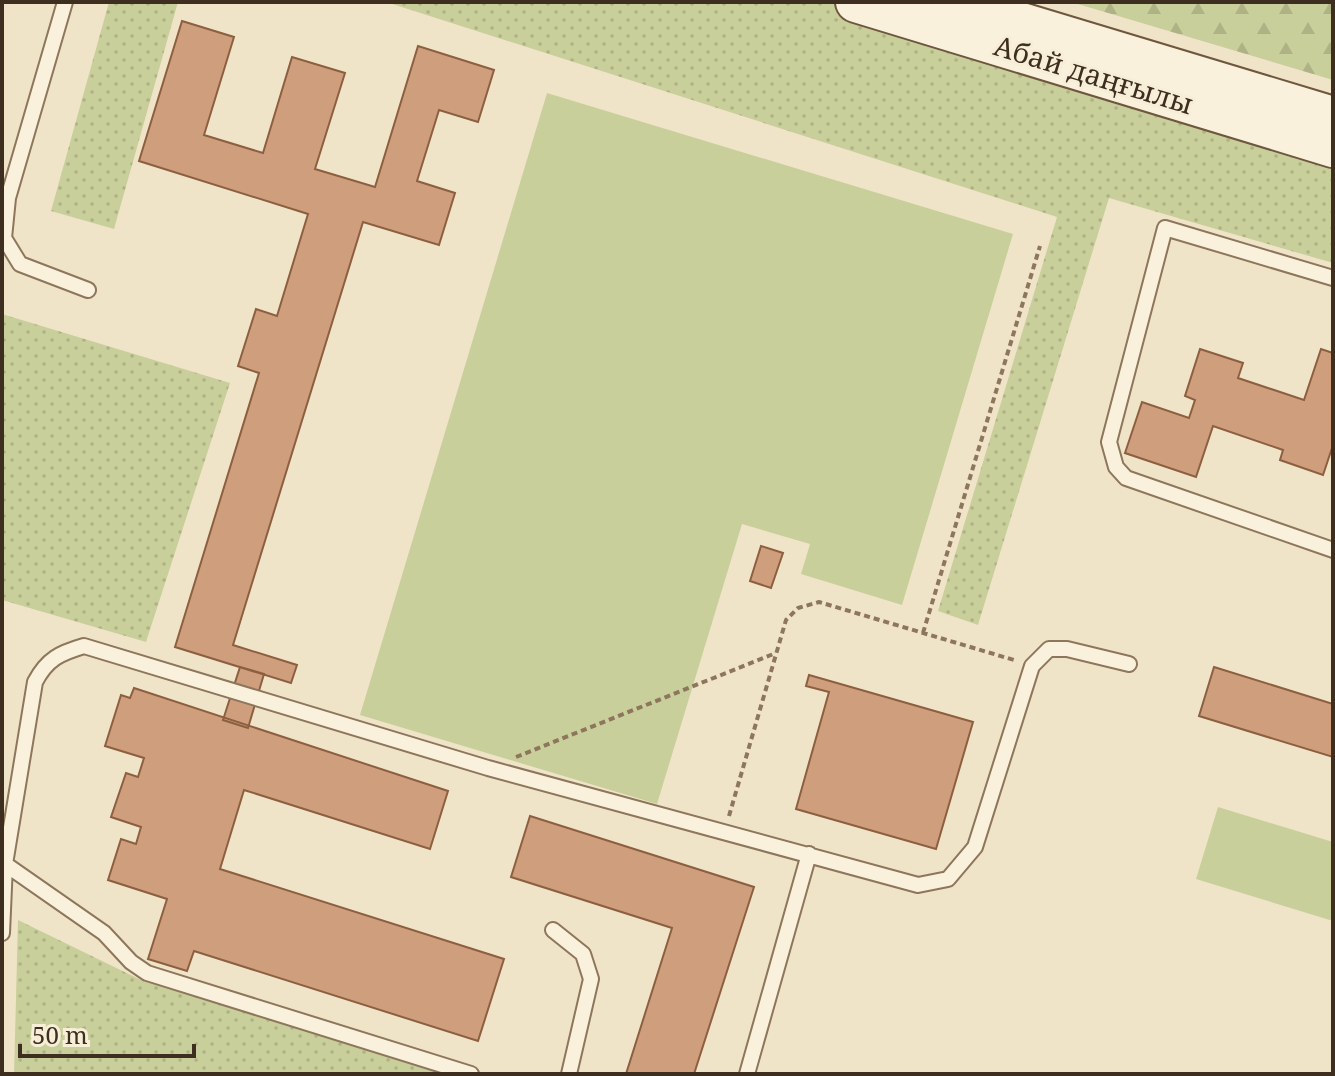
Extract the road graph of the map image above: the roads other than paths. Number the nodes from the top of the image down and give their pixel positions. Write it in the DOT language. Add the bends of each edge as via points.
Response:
graph roads {
  1 [pos="65,2"];
  2 [pos="856,2"];
  3 [pos="952,2"];
  4 [pos="1333,117"];
  5 [pos="1333,147"];
  6 [pos="1333,278"];
  7 [pos="88,290"];
  8 [pos="1333,550"];
  9 [pos="1129,664"];
  10 [pos="809,854"];
  11 [pos="5,864"];
  12 [pos="553,930"];
  13 [pos="2,933"];
  14 [pos="471,1074"];
  15 [pos="569,1074"];
  16 [pos="747,1074"];
  1 -- 7 [label="lane" via="8,198 4,238 20,264"];
  2 -- 5 [label="main road, Абай даңғылы"];
  3 -- 4 [label="main road, Абай даңғылы"];
  6 -- 8 [label="lane" via="1165,228 1109,442 1116,467 1126,478"];
  9 -- 10 [label="lane" via="1049,649 1032,666 975,847 948,879 918,885"];
  10 -- 11 [label="lane" via="488,768 84,646 57,654 35,682"];
  10 -- 16 [label="lane"];
  11 -- 13 [label="lane"];
  11 -- 14 [label="lane" via="104,933 147,973"];
  12 -- 15 [label="lane" via="583,954 591,979"];
}
